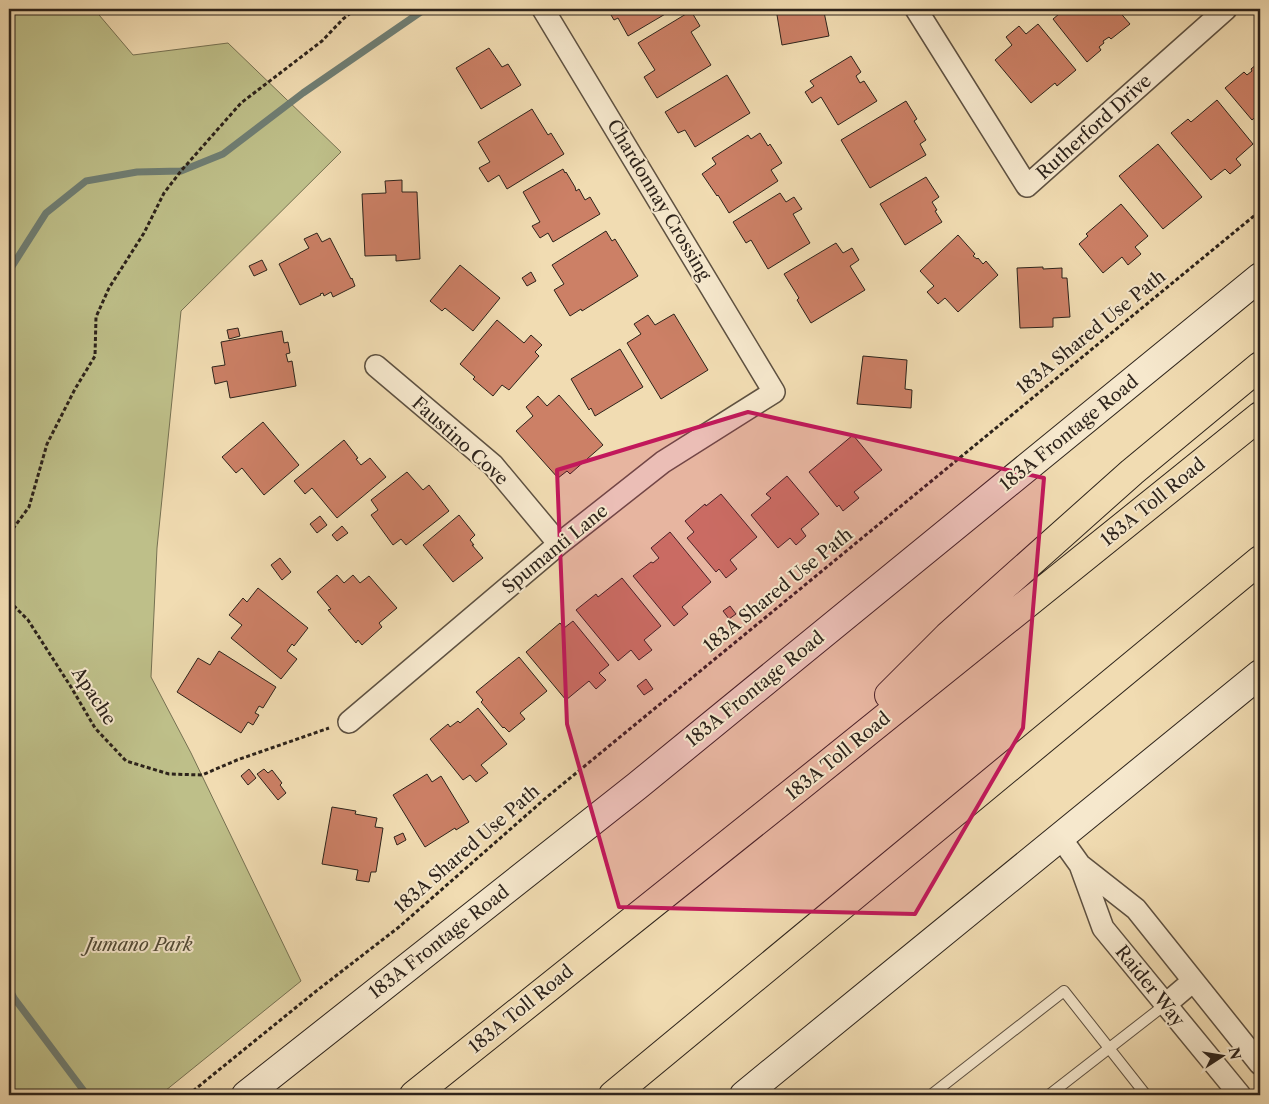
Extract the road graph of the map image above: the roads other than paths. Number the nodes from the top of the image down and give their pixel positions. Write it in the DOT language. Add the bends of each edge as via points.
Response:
graph roads {
  1 [pos="543,9"];
  2 [pos="916,9"];
  3 [pos="1226,9"];
  4 [pos="1260,277"];
  5 [pos="376,366"];
  6 [pos="1260,366"];
  7 [pos="774,392"];
  8 [pos="1260,416"];
  9 [pos="559,544"];
  10 [pos="1260,560"];
  11 [pos="1260,674"];
  12 [pos="349,722"];
  13 [pos="788,796"];
  14 [pos="1060,837"];
  15 [pos="1080,865"];
  16 [pos="1193,981"];
  17 [pos="1166,1004"];
  18 [pos="1110,1048"];
  19 [pos="1260,1064"];
  20 [pos="246,1095"];
  21 [pos="414,1095"];
  22 [pos="613,1095"];
  23 [pos="744,1095"];
  24 [pos="931,1095"];
  25 [pos="1049,1095"];
  26 [pos="1146,1095"];
  27 [pos="1240,1095"];
  1 -- 7 [label="street, Chardonnay Crossing"];
  2 -- 3 [label="street, Rutherford Drive" via="1027,186"];
  4 -- 20 [label="main road, 183A Frontage Road" via="637,786"];
  5 -- 9 [label="street, Faustino Cove" via="493,466"];
  6 -- 13 [label="highway" via="1132,472 948,636"];
  7 -- 9 [label="street, Spumanti Lane" via="663,462"];
  8 -- 13 [label="highway, 183A Toll Road"];
  9 -- 12 [label="street, Spumanti Lane"];
  10 -- 22 [label="highway"];
  11 -- 14 [label="main road"];
  13 -- 21 [label="highway, 183A Toll Road"];
  14 -- 15 [label="street, Raider Way"];
  14 -- 23 [label="main road"];
  15 -- 16 [label="street, Raider Way" via="1136,909"];
  15 -- 17 [label="street, Raider Way" via="1103,928"];
  16 -- 17 [label="street"];
  16 -- 19 [label="street, Raider Way"];
  17 -- 18 [label="lane"];
  17 -- 27 [label="street, Raider Way"];
  18 -- 24 [label="lane" via="1064,991"];
  18 -- 25 [label="lane"];
  18 -- 26 [label="lane"];
}
